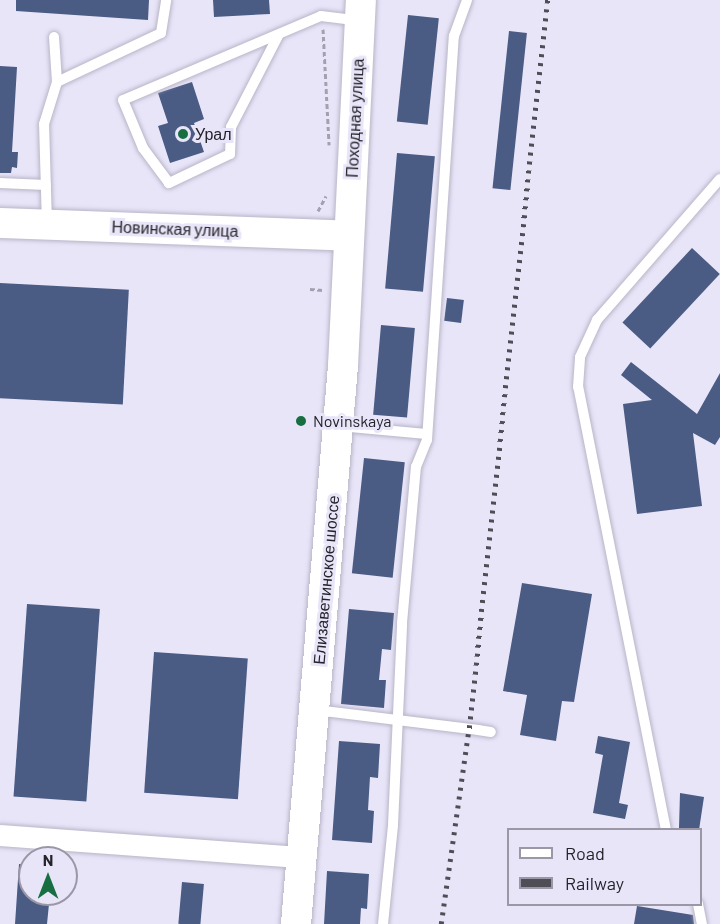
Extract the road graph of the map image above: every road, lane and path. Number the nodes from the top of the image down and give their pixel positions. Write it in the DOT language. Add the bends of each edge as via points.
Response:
graph roads {
  1 [pos="165,0"];
  2 [pos="467,0"];
  3 [pos="361,10"];
  4 [pos="321,16"];
  5 [pos="278,36"];
  6 [pos="54,37"];
  7 [pos="57,82"];
  8 [pos="329,149"];
  9 [pos="720,179"];
  10 [pos="0,183"];
  11 [pos="46,185"];
  12 [pos="328,189"];
  13 [pos="0,223"];
  14 [pos="48,224"];
  15 [pos="295,233"];
  16 [pos="349,236"];
  17 [pos="339,426"];
  18 [pos="427,434"];
  19 [pos="315,710"];
  20 [pos="399,718"];
  21 [pos="491,732"];
  22 [pos="666,828"];
  23 [pos="0,835"];
  24 [pos="302,857"];
  25 [pos="698,906"];
  26 [pos="296,924"];
  27 [pos="383,924"];
  28 [pos="702,924"];
  1 -- 7 [label="lane" via="161,33"];
  2 -- 18 [label="lane" via="454,36"];
  3 -- 4 [label="lane"];
  3 -- 16 [label="main road, Походная улица"];
  4 -- 5 [label="lane"];
  4 -- 8 [label="path"];
  5 -- 5 [label="lane" via="231,127 230,154 169,183 143,148 123,100"];
  6 -- 7 [label="lane"];
  7 -- 11 [label="lane" via="44,124"];
  9 -- 22 [label="lane" via="597,320 580,357 578,387"];
  10 -- 11 [label="lane"];
  11 -- 14 [label="lane"];
  12 -- 15 [label="path" via="321,208 295,224"];
  13 -- 14 [label="main road, Новинская улица"];
  14 -- 15 [label="main road, Новинская улица"];
  15 -- 16 [label="main road, Новинская улица"];
  16 -- 17 [label="main road, Елизаветинское шоссе"];
  17 -- 18 [label="lane"];
  17 -- 19 [label="main road, Елизаветинское шоссе"];
  18 -- 20 [label="lane" via="416,467 402,623"];
  19 -- 20 [label="lane"];
  19 -- 24 [label="main road, Елизаветинское шоссе"];
  20 -- 21 [label="lane"];
  20 -- 27 [label="lane"];
  23 -- 24 [label="street"];
  24 -- 26 [label="main road, Елизаветинское шоссе"];
  25 -- 28 [label="lane"];
}
